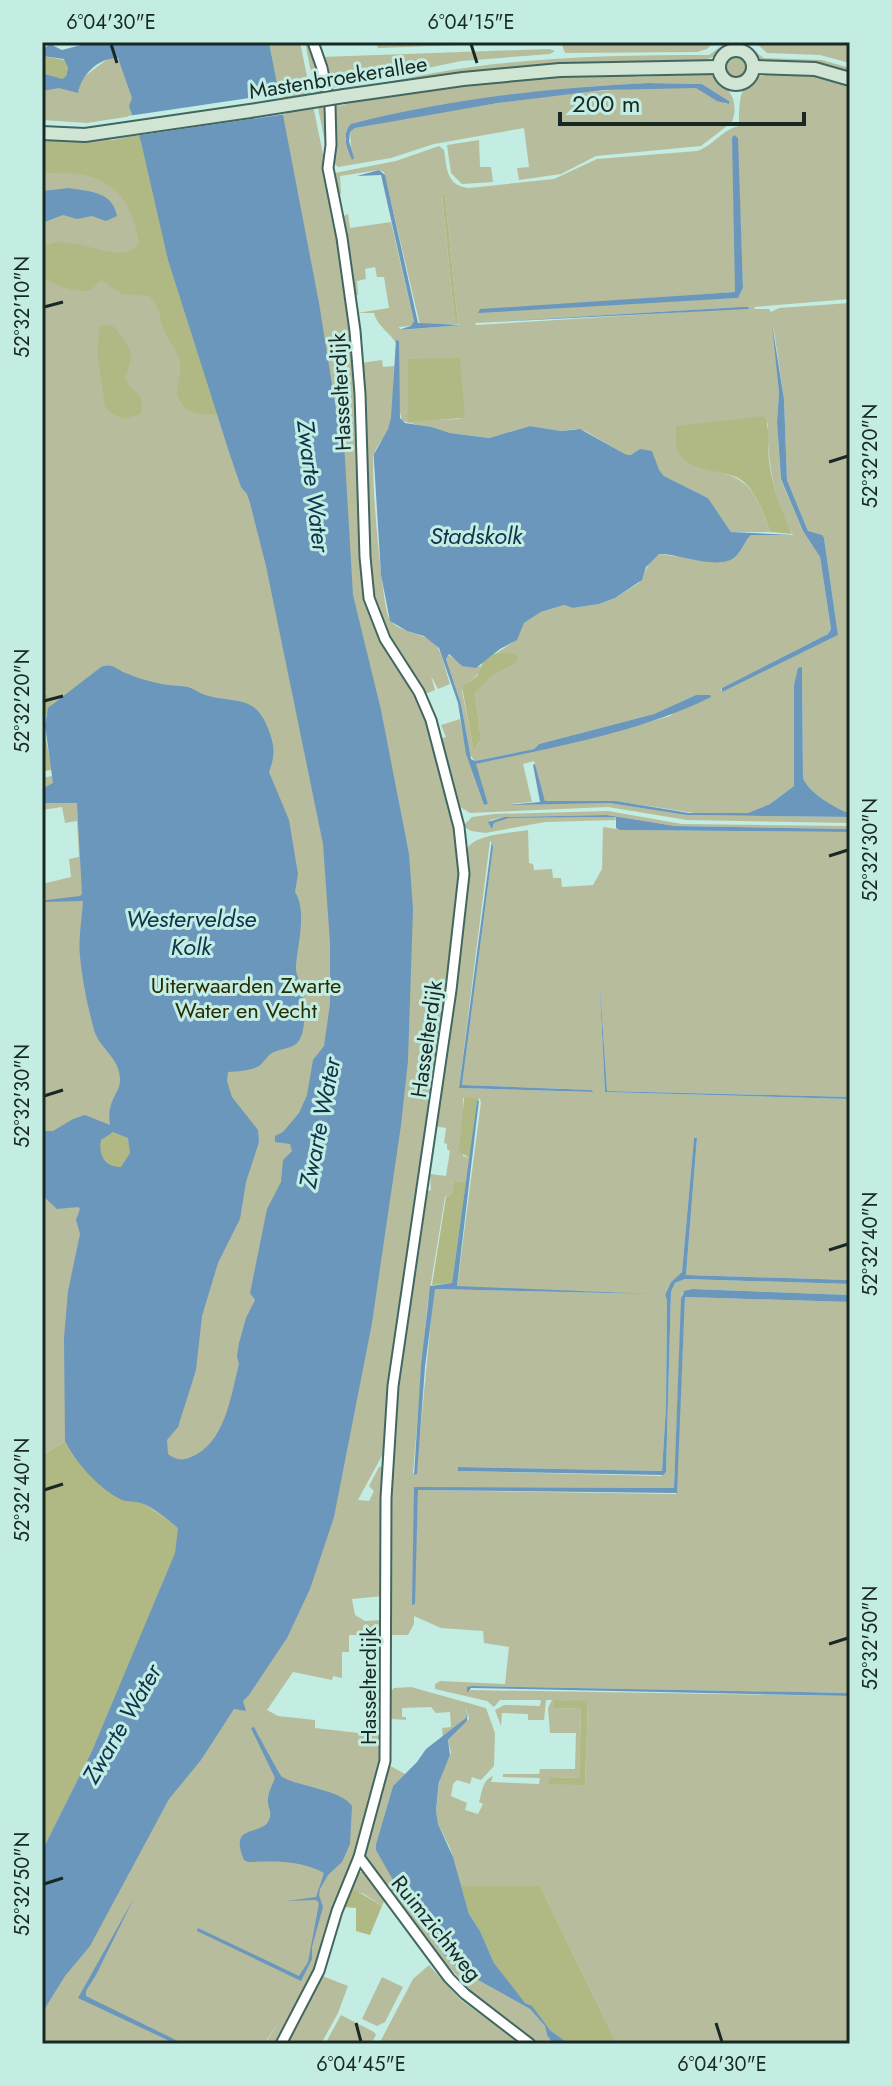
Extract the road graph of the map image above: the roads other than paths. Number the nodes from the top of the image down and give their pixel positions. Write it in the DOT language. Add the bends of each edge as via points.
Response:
graph roads {
  1 [pos="313,42"];
  2 [pos="735,46"];
  3 [pos="719,67"];
  4 [pos="754,67"];
  5 [pos="850,79"];
  6 [pos="42,133"];
  7 [pos="359,1857"];
  8 [pos="281,2044"];
  9 [pos="530,2044"];
  1 -- 7 [label="street, Hasselterdijk" via="330,105 328,168 357,344 369,598 385,639 431,720 464,863 451,990 393,1386 386,1498 386,1749"];
  2 -- 3 [label="main road"];
  2 -- 4 [label="main road"];
  3 -- 4 [label="main road" via="721,77 733,85 748,81"];
  3 -- 6 [label="main road, Mastenbroekerallee, bridge" via="560,70 463,79 109,132"];
  4 -- 5 [label="main road" via="815,69"];
  7 -- 8 [label="street, Hasselterdijk" via="319,1971"];
  7 -- 9 [label="street, Ruimzichtweg" via="457,1986"];
}
